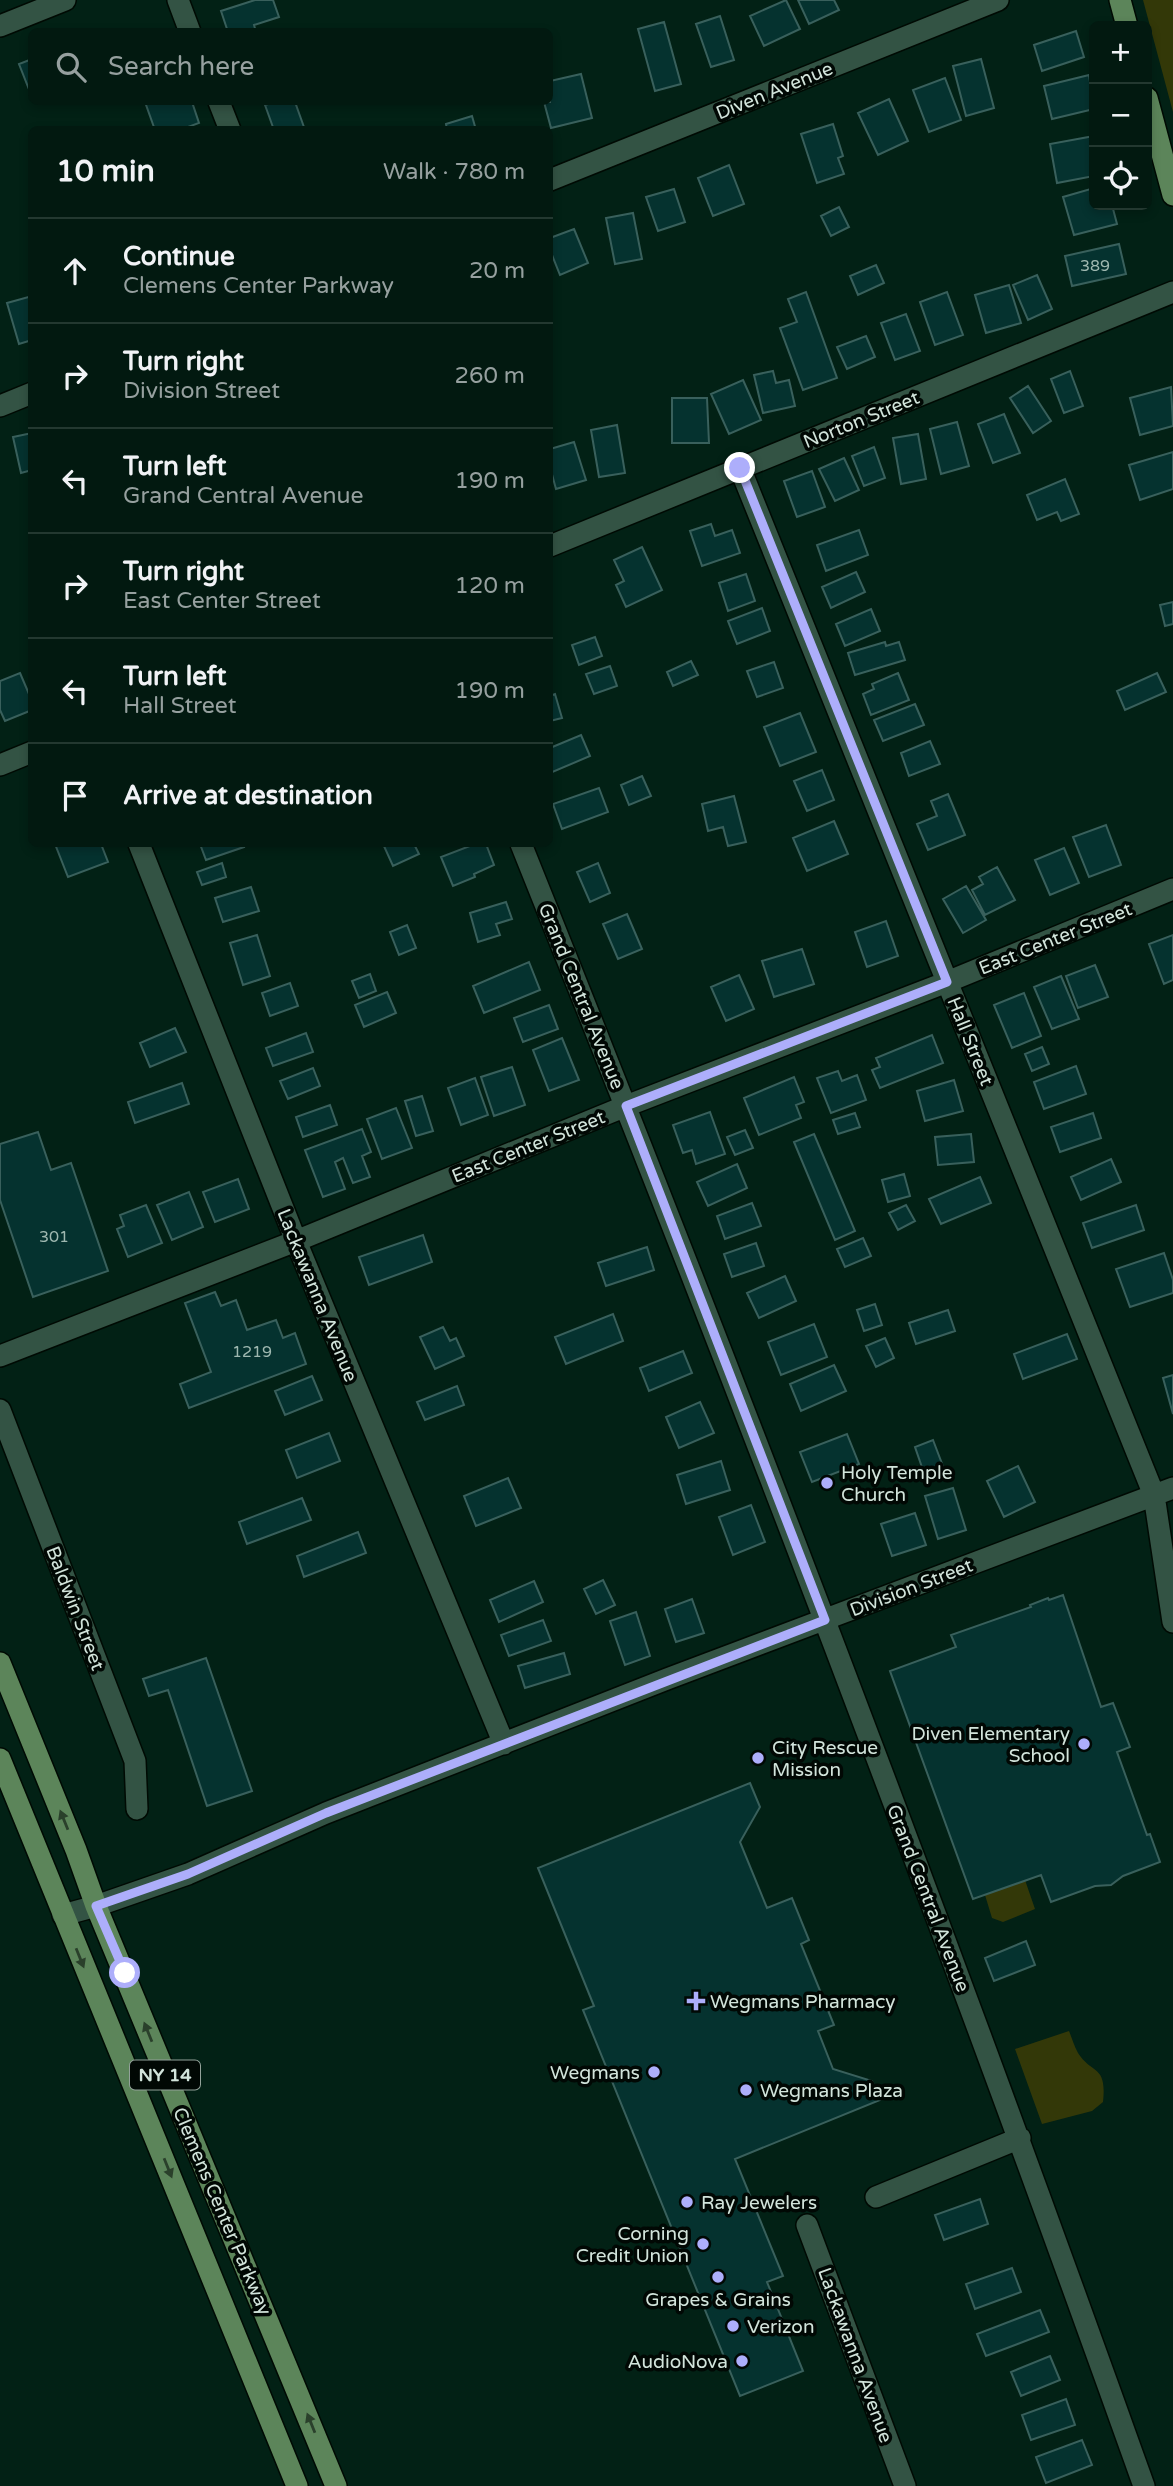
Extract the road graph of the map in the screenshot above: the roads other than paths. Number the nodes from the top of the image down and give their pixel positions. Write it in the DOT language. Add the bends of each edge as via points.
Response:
graph roads {
  1 [pos="65,0"];
  2 [pos="178,0"];
  3 [pos="998,0"];
  4 [pos="1120,0"];
  5 [pos="1126,21"];
  6 [pos="0,26"];
  7 [pos="188,28"];
  8 [pos="220,105"];
  9 [pos="1152,117"];
  10 [pos="228,126"];
  11 [pos="553,179"];
  12 [pos="1173,195"];
  13 [pos="1173,292"];
  14 [pos="28,395"];
  15 [pos="0,406"];
  16 [pos="740,468"];
  17 [pos="553,545"];
  18 [pos="28,754"];
  19 [pos="0,765"];
  20 [pos="140,847"];
  21 [pos="522,847"];
  22 [pos="1173,889"];
  23 [pos="947,982"];
  24 [pos="626,1106"];
  25 [pos="296,1241"];
  26 [pos="0,1356"];
  27 [pos="0,1410"];
  28 [pos="1163,1492"];
  29 [pos="825,1620"];
  30 [pos="1173,1622"];
  31 [pos="0,1662"];
  32 [pos="504,1744"];
  33 [pos="0,1759"];
  34 [pos="137,1809"];
  35 [pos="96,1906"];
  36 [pos="63,1915"];
  37 [pos="1020,2138"];
  38 [pos="876,2197"];
  39 [pos="807,2225"];
  40 [pos="297,2486"];
  41 [pos="336,2486"];
  42 [pos="905,2486"];
  43 [pos="1144,2486"];
  1 -- 6 [label="street"];
  2 -- 7 [label="street"];
  3 -- 11 [label="street, Diven Avenue"];
  4 -- 5 [label="main road"];
  8 -- 10 [label="street"];
  9 -- 12 [label="main road"];
  13 -- 16 [label="street, Norton Street"];
  14 -- 15 [label="street"];
  16 -- 17 [label="street, Norton Street"];
  16 -- 23 [label="street, Hall Street"];
  18 -- 19 [label="street"];
  20 -- 25 [label="street, Lackawanna Avenue"];
  21 -- 24 [label="street, Grand Central Avenue"];
  22 -- 23 [label="street, East Center Street"];
  23 -- 24 [label="street, East Center Street"];
  23 -- 28 [label="street, Hall Street"];
  24 -- 25 [label="street, East Center Street"];
  24 -- 29 [label="street, Grand Central Avenue"];
  25 -- 26 [label="street, East Center Street"];
  25 -- 32 [label="street, Lackawanna Avenue"];
  27 -- 34 [label="street, Baldwin Street" via="135,1761"];
  28 -- 29 [label="street, Division Street"];
  28 -- 30 [label="street, Hall Street"];
  29 -- 32 [label="street, Division Street"];
  29 -- 37 [label="street, Grand Central Avenue"];
  35 -- 31 [label="main road, Clemens Center Parkway / NY 14, one-way"];
  32 -- 35 [label="street, Division Street" via="326,1813 188,1874"];
  33 -- 36 [label="main road, Clemens Center Parkway / NY 14"];
  35 -- 36 [label="street, Division Street"];
  41 -- 35 [label="main road, Clemens Center Parkway / NY 14, one-way"];
  36 -- 40 [label="main road, Clemens Center Parkway / NY 14, one-way"];
  37 -- 38 [label="street"];
  37 -- 43 [label="street, Grand Central Avenue"];
  39 -- 42 [label="street, Lackawanna Avenue"];
}
